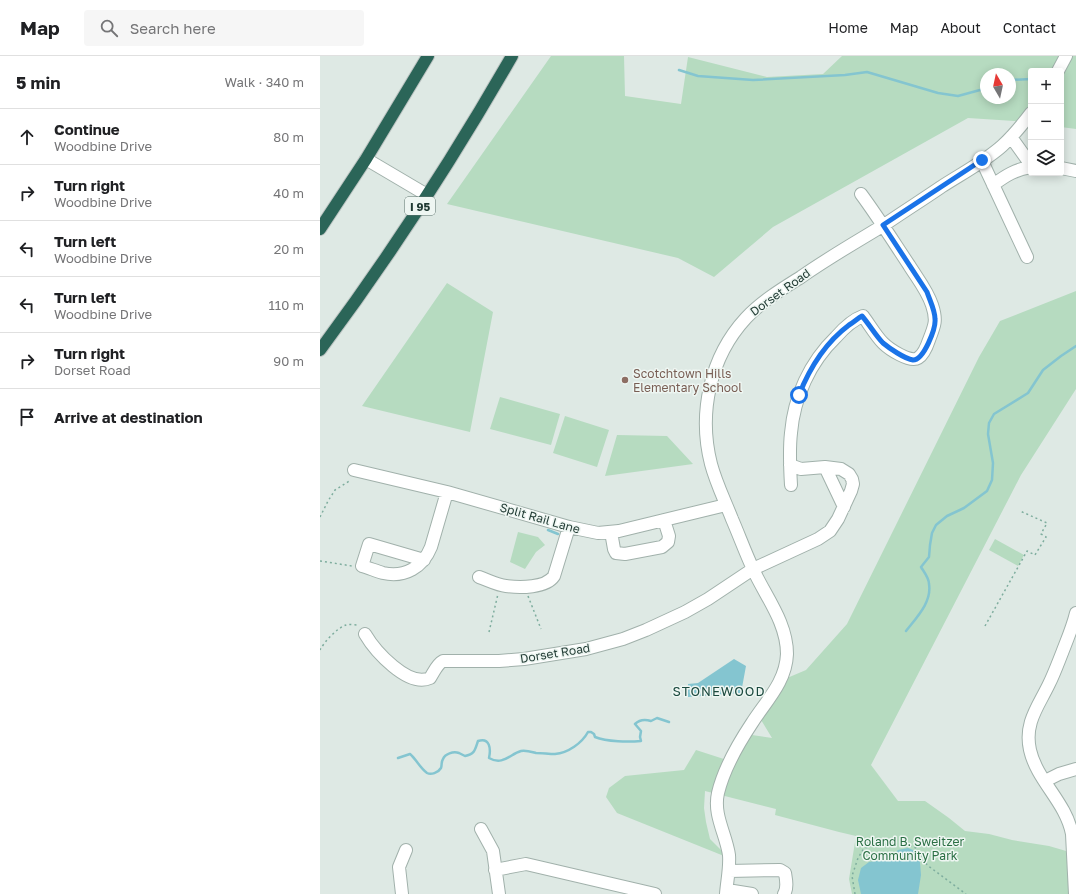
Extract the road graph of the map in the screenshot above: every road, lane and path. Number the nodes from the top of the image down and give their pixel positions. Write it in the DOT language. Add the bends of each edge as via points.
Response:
graph roads {
  1 [pos="428,56"];
  2 [pos="512,56"];
  3 [pos="1066,56"];
  4 [pos="1060,68"];
  5 [pos="1028,117"];
  6 [pos="1011,137"];
  7 [pos="366,159"];
  8 [pos="982,160"];
  9 [pos="1028,162"];
  10 [pos="1028,167"];
  11 [pos="1064,169"];
  12 [pos="1076,171"];
  13 [pos="993,185"];
  14 [pos="861,194"];
  15 [pos="427,195"];
  16 [pos="883,225"];
  17 [pos="320,229"];
  18 [pos="1026,257"];
  19 [pos="320,350"];
  20 [pos="790,465"];
  21 [pos="825,467"];
  22 [pos="359,471"];
  23 [pos="791,485"];
  24 [pos="447,492"];
  25 [pos="726,505"];
  26 [pos="844,507"];
  27 [pos="1020,511"];
  28 [pos="320,517"];
  29 [pos="664,520"];
  30 [pos="569,527"];
  31 [pos="611,532"];
  32 [pos="424,560"];
  33 [pos="320,561"];
  34 [pos="362,566"];
  35 [pos="753,569"];
  36 [pos="479,577"];
  37 [pos="500,584"];
  38 [pos="524,587"];
  39 [pos="1076,613"];
  40 [pos="985,626"];
  41 [pos="363,629"];
  42 [pos="541,629"];
  43 [pos="489,632"];
  44 [pos="320,650"];
  45 [pos="1076,769"];
  46 [pos="1045,781"];
  47 [pos="481,829"];
  48 [pos="406,850"];
  49 [pos="495,870"];
  50 [pos="729,871"];
  51 [pos="727,892"];
  52 [pos="402,894"];
  53 [pos="499,894"];
  54 [pos="655,894"];
  55 [pos="752,894"];
  56 [pos="784,894"];
  57 [pos="855,894"];
  58 [pos="966,894"];
  59 [pos="1075,894"];
  1 -- 7 [label="highway"];
  2 -- 15 [label="highway, I 95"];
  3 -- 4 [label="street"];
  5 -- 6 [label="street, Dorset Road"];
  6 -- 8 [label="street, Dorset Road"];
  6 -- 9 [label="street"];
  7 -- 15 [label="street"];
  7 -- 17 [label="highway"];
  8 -- 13 [label="street"];
  8 -- 16 [label="street, Dorset Road"];
  10 -- 13 [label="street" via="1008,174"];
  11 -- 12 [label="street"];
  13 -- 18 [label="street"];
  14 -- 16 [label="street"];
  15 -- 19 [label="highway, I 95"];
  16 -- 20 [label="street" via="927,292 932,304 935,319 928,343 922,354 913,360 883,343 862,316 844,328 819,356 799,395 793,416"];
  16 -- 25 [label="street, Dorset Road" via="760,305 738,327 726,345 712,375 708,391 706,424 708,450"];
  20 -- 21 [label="street" via="801,469"];
  20 -- 23 [label="street"];
  21 -- 26 [label="street"];
  21 -- 26 [label="street" via="841,469 851,476 852,491"];
  22 -- 24 [label="street, Split Rail Lane"];
  22 -- 28 [label="path" via="335,490"];
  24 -- 30 [label="street, Split Rail Lane"];
  24 -- 32 [label="street" via="428,555"];
  25 -- 29 [label="street, Split Rail Lane"];
  25 -- 35 [label="street, Dorset Road"];
  26 -- 35 [label="street" via="834,526 825,535"];
  27 -- 40 [label="path" via="1047,523 1041,534 1046,537 1035,555 1027,551"];
  29 -- 31 [label="street, Split Rail Lane"];
  29 -- 31 [label="street" via="669,536 668,542 662,546 625,554 616,553"];
  30 -- 31 [label="street, Split Rail Lane" via="598,533"];
  30 -- 38 [label="street" via="554,576 548,581"];
  32 -- 34 [label="street" via="409,571 397,574 383,573"];
  32 -- 34 [label="street" via="369,544"];
  33 -- 34 [label="path"];
  35 -- 41 [label="street, Dorset Road" via="696,607 623,640 524,659 447,660 440,662 430,678 425,680 413,678 398,670 380,654"];
  35 -- 50 [label="street, Dorset Road" via="783,630 786,666 772,695 737,748 724,774 718,794 717,811 728,851"];
  36 -- 37 [label="street"];
  37 -- 38 [label="street"];
  37 -- 43 [label="path"];
  38 -- 42 [label="path"];
  39 -- 46 [label="street" via="1050,684 1030,720 1030,749"];
  41 -- 44 [label="path" via="346,624 328,638"];
  45 -- 46 [label="street"];
  46 -- 59 [label="street" via="1071,827"];
  47 -- 49 [label="street" via="493,851"];
  48 -- 52 [label="street" via="399,867"];
  49 -- 53 [label="street"];
  49 -- 54 [label="street" via="526,864"];
  50 -- 51 [label="street, Dorset Road"];
  50 -- 56 [label="street" via="780,870 785,873 787,880"];
  51 -- 55 [label="street"];
  57 -- 58 [label="path" via="852,876 863,850 872,845 898,844 916,848 927,865"];
}
